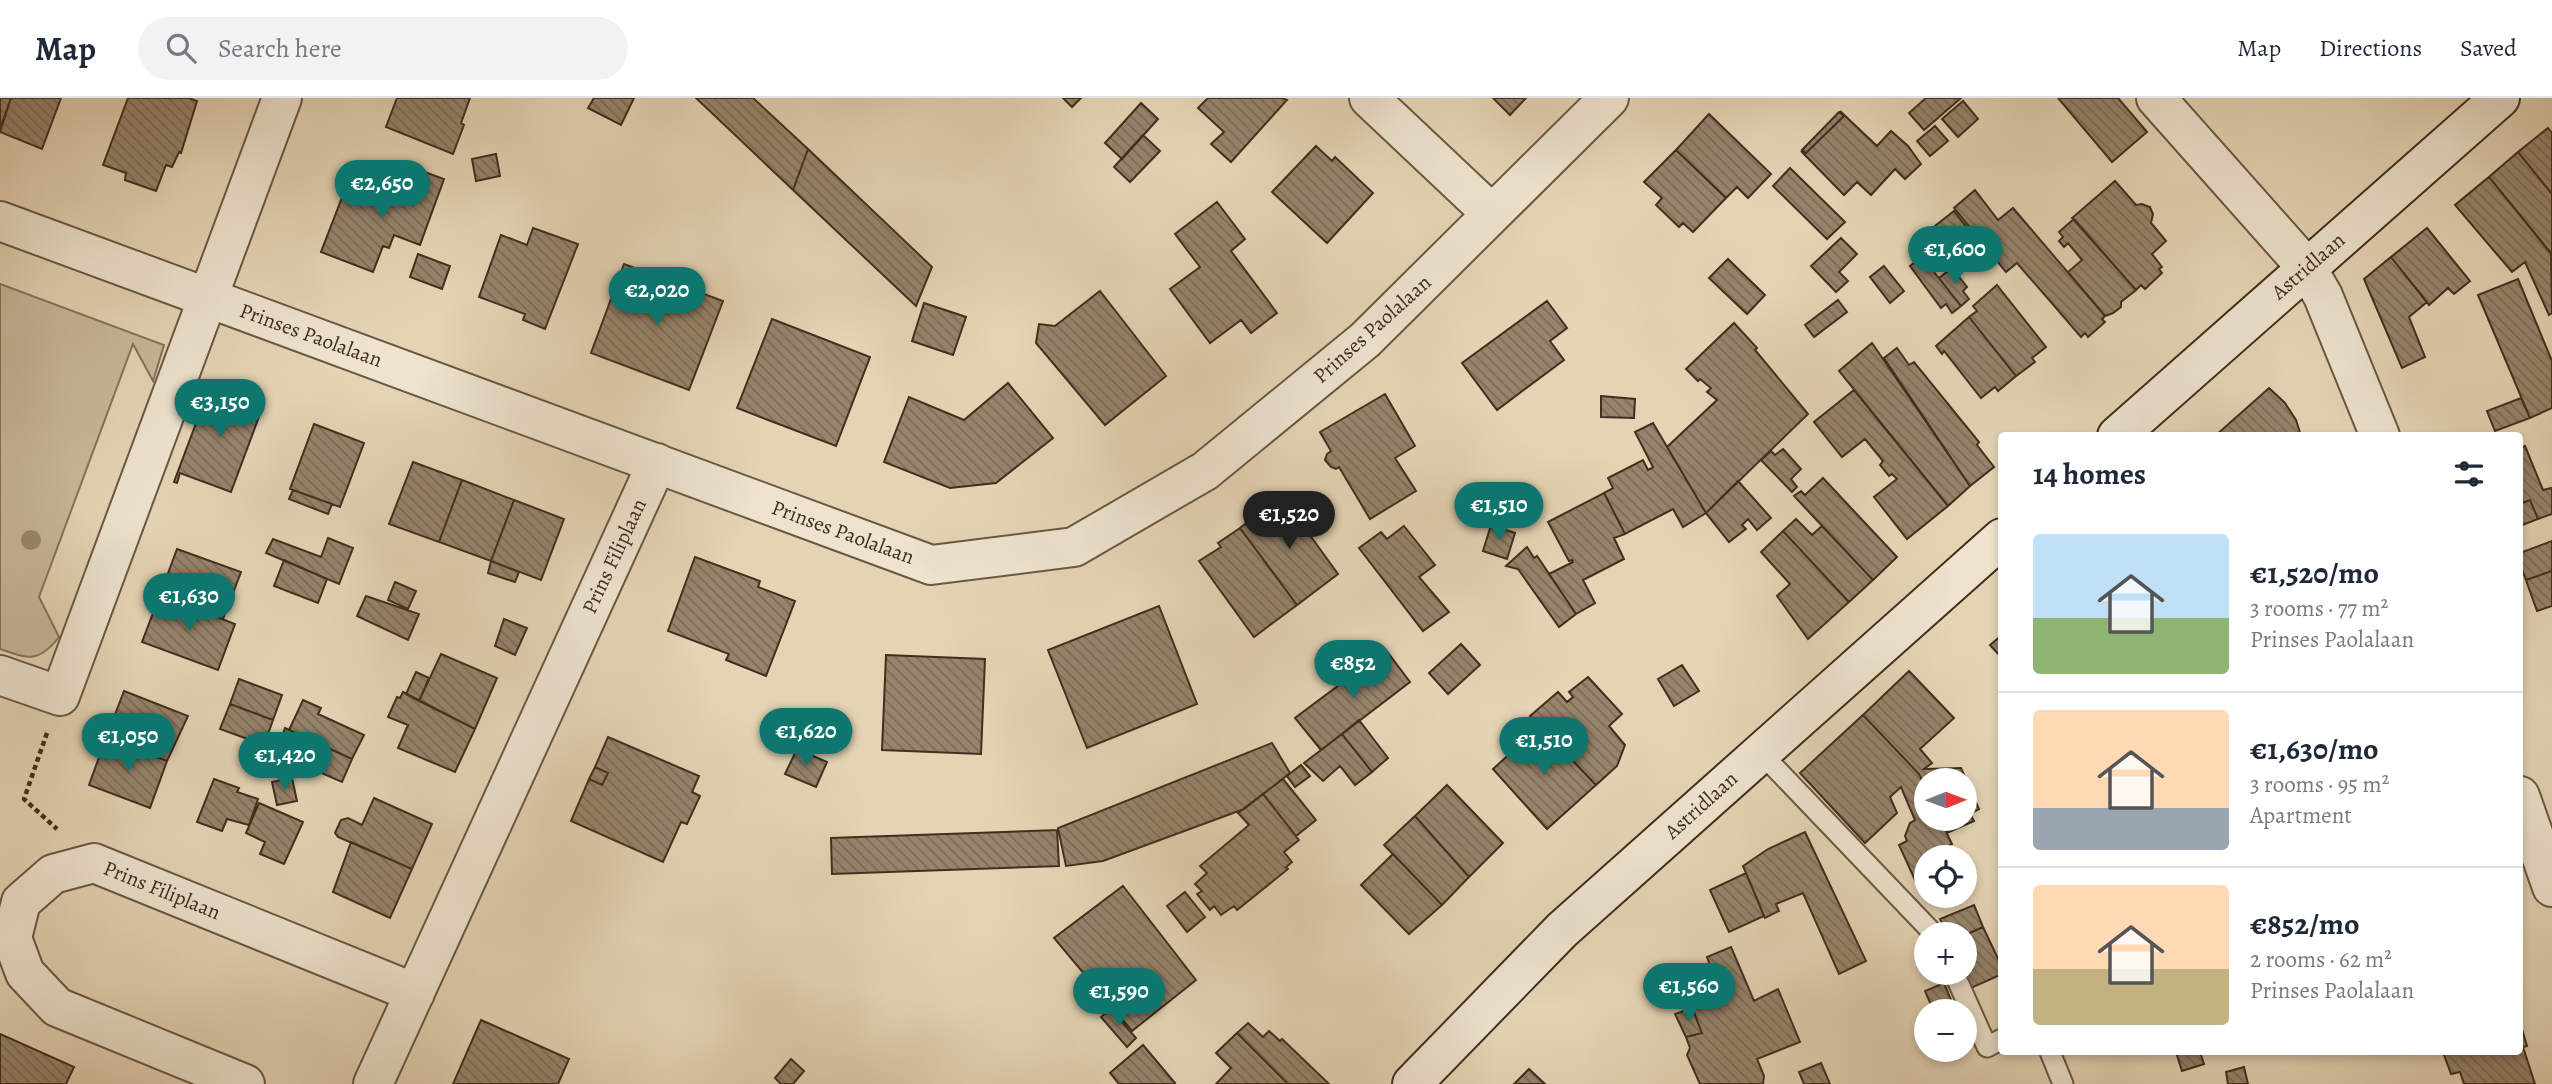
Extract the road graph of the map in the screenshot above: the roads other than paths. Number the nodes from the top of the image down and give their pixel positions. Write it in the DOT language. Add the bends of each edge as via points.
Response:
graph roads {
  1 [pos="282,98"];
  2 [pos="1369,98"];
  3 [pos="1609,98"];
  4 [pos="2156,98"];
  5 [pos="2500,98"];
  6 [pos="1492,214"];
  7 [pos="0,221"];
  8 [pos="2307,268"];
  9 [pos="209,298"];
  10 [pos="2122,432"];
  11 [pos="2378,432"];
  12 [pos="657,463"];
  13 [pos="1998,542"];
  14 [pos="0,675"];
  15 [pos="1760,752"];
  16 [pos="2523,805"];
  17 [pos="2552,887"];
  18 [pos="1923,922"];
  19 [pos="1959,985"];
  20 [pos="415,993"];
  21 [pos="1998,1041"];
  22 [pos="2051,1055"];
  23 [pos="245,1084"];
  24 [pos="373,1084"];
  25 [pos="1412,1084"];
  26 [pos="2063,1084"];
  1 -- 9 [label="street"];
  2 -- 6 [label="street"];
  3 -- 6 [label="street, Prinses Paolalaan"];
  4 -- 8 [label="street"];
  5 -- 8 [label="street, Astridlaan"];
  6 -- 12 [label="street, Prinses Paolalaan" via="1365,340 1205,471 1073,547 931,565"];
  7 -- 9 [label="street, Prinses Paolalaan"];
  8 -- 10 [label="street, Astridlaan"];
  8 -- 11 [label="street"];
  9 -- 12 [label="street, Prinses Paolalaan"];
  9 -- 14 [label="street" via="60,696"];
  12 -- 20 [label="street, Prins Filiplaan"];
  13 -- 15 [label="street, Astridlaan"];
  15 -- 18 [label="lane"];
  15 -- 25 [label="street, Astridlaan" via="1562,930"];
  16 -- 17 [label="street"];
  19 -- 21 [label="lane" via="1987,1047"];
  20 -- 23 [label="street, Prins Filiplaan" via="94,863 53,874 21,901 12,939 25,973 57,1007"];
  20 -- 24 [label="street, Prins Filiplaan"];
  22 -- 26 [label="lane"];
}
